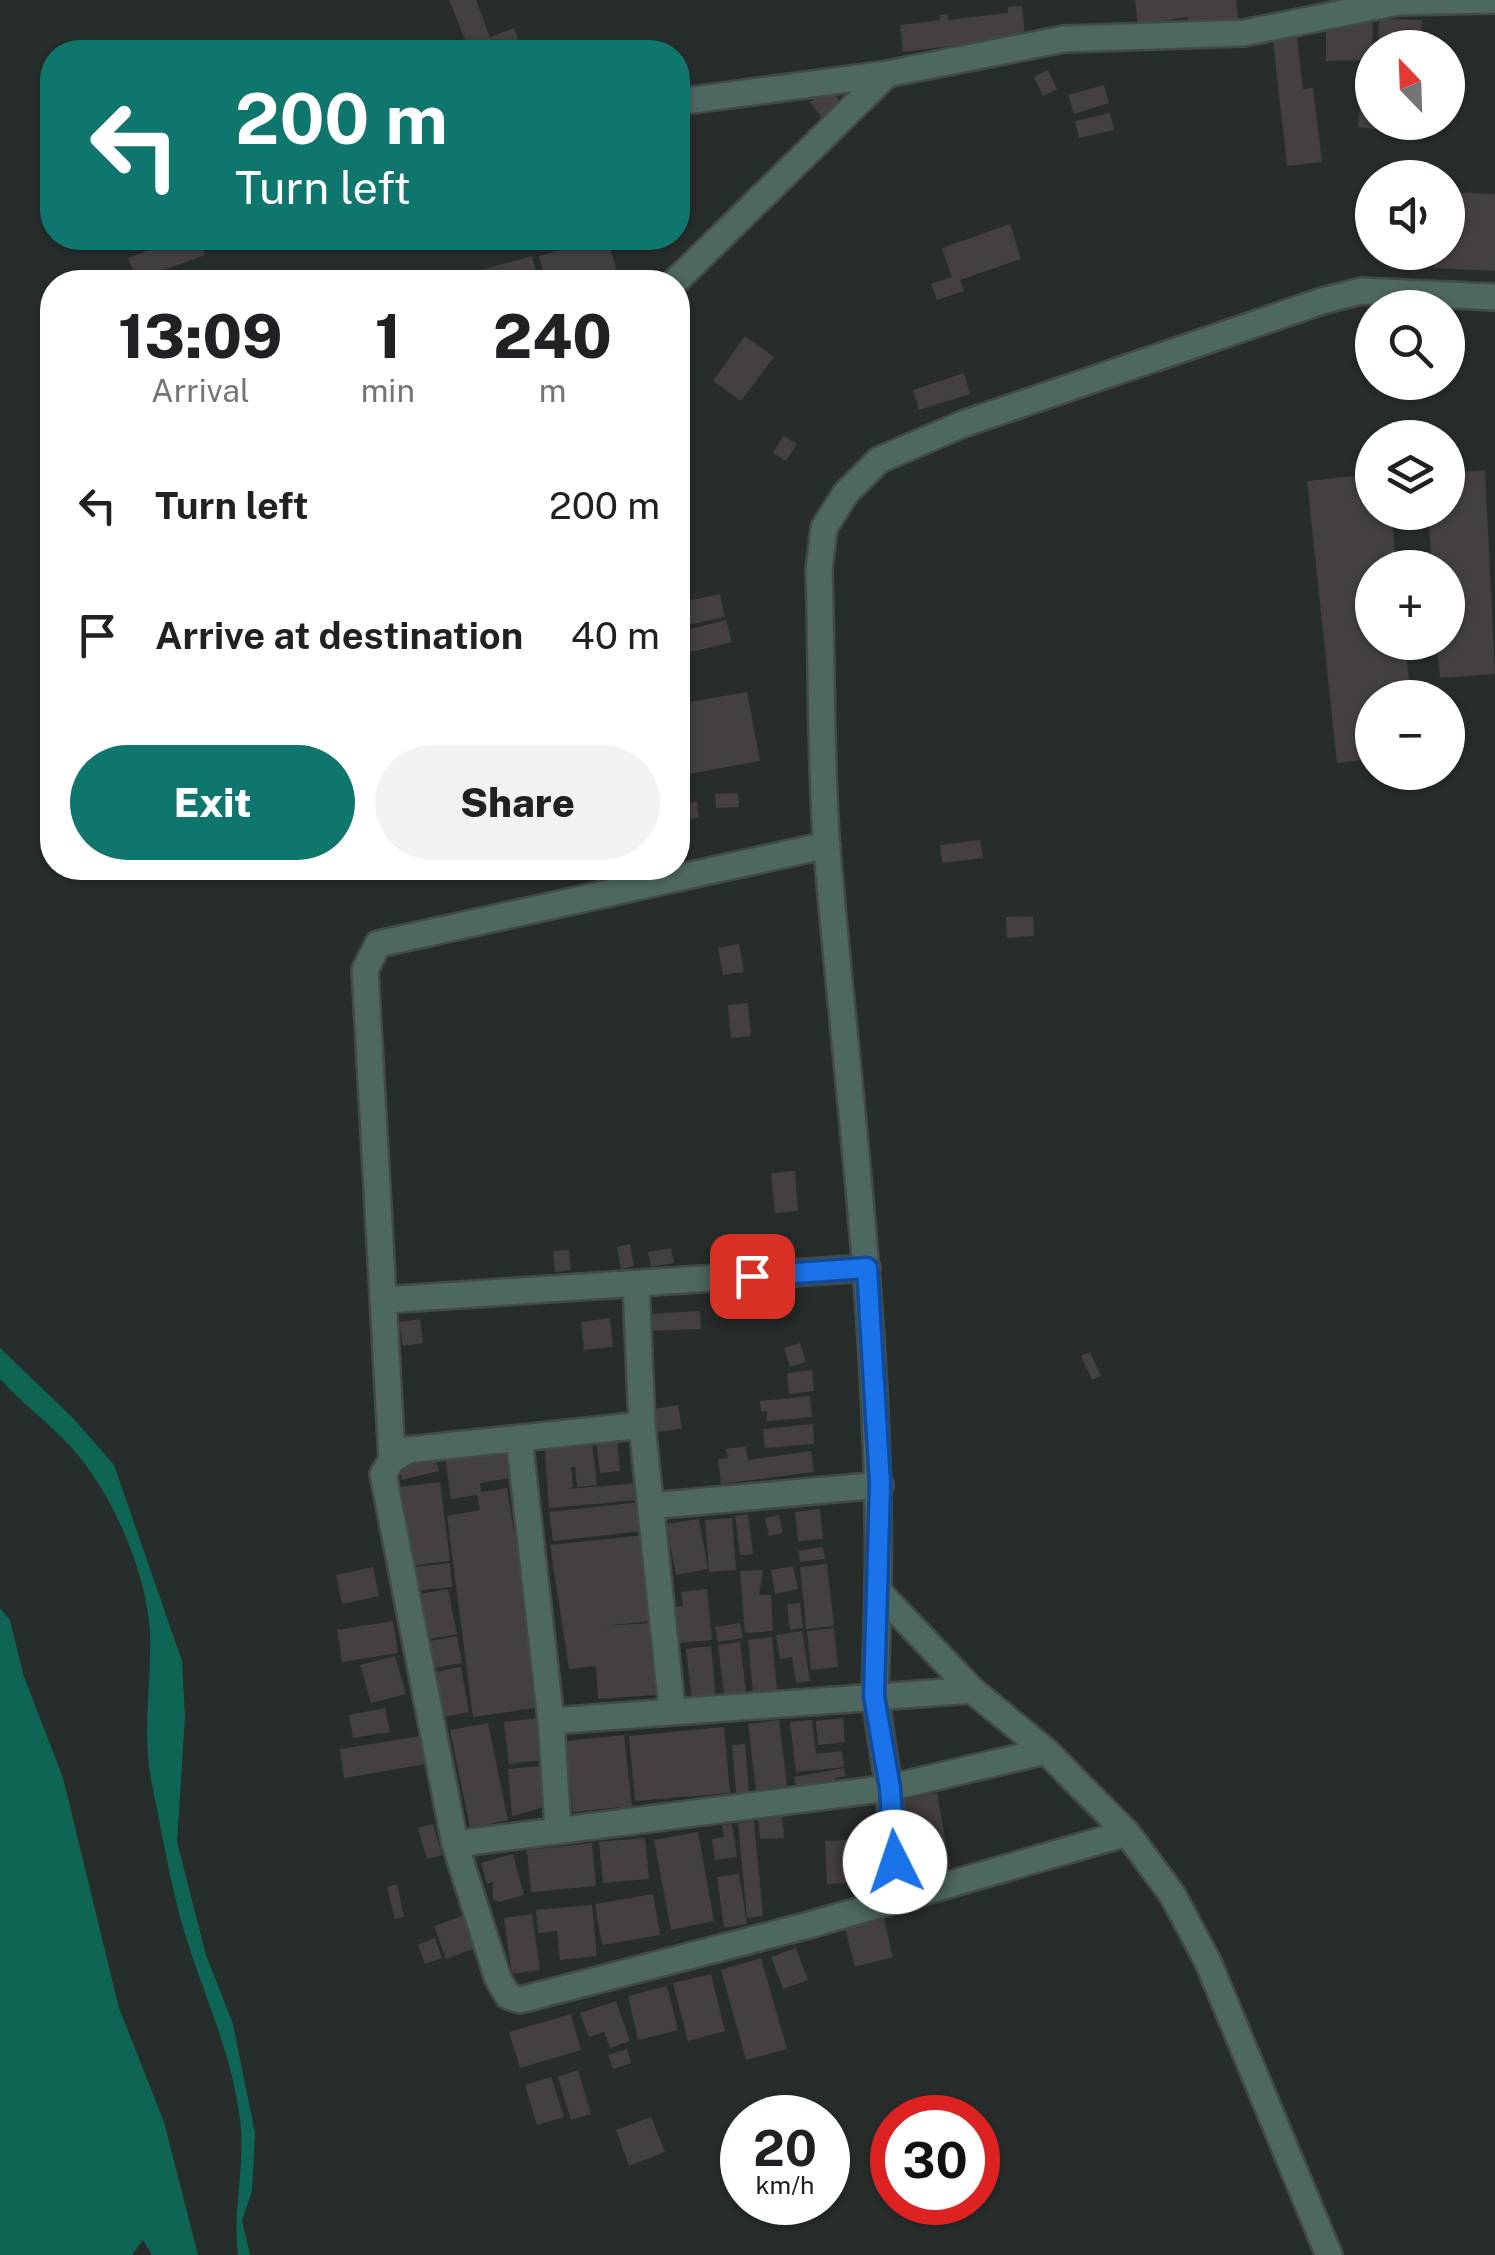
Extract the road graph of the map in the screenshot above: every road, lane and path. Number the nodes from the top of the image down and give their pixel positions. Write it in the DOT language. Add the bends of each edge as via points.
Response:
graph roads {
  1 [pos="1495,0"];
  2 [pos="888,74"];
  3 [pos="690,100"];
  4 [pos="687,270"];
  5 [pos="1495,297"];
  6 [pos="827,845"];
  7 [pos="690,875"];
  8 [pos="668,880"];
  9 [pos="867,1268"];
  10 [pos="636,1284"];
  11 [pos="384,1300"];
  12 [pos="642,1425"];
  13 [pos="519,1438"];
  14 [pos="392,1460"];
  15 [pos="880,1484"];
  16 [pos="650,1506"];
  17 [pos="878,1590"];
  18 [pos="972,1690"];
  19 [pos="874,1696"];
  20 [pos="672,1710"];
  21 [pos="551,1721"];
  22 [pos="1046,1751"];
  23 [pos="890,1788"];
  24 [pos="558,1828"];
  25 [pos="1127,1832"];
  26 [pos="455,1844"];
  27 [pos="898,1900"];
  28 [pos="1330,2255"];
  1 -- 2 [label="street" via="1398,2 1244,33 1064,39"];
  2 -- 3 [label="street"];
  2 -- 4 [label="street"];
  5 -- 6 [label="street" via="1360,291 1322,300 878,460 824,528 819,569"];
  6 -- 7 [label="street"];
  6 -- 9 [label="street"];
  8 -- 11 [label="street" via="378,944 371,952 365,970"];
  9 -- 10 [label="street"];
  9 -- 15 [label="street"];
  10 -- 11 [label="street"];
  10 -- 12 [label="street"];
  11 -- 14 [label="street"];
  12 -- 13 [label="street"];
  12 -- 16 [label="street"];
  13 -- 14 [label="street" via="408,1450"];
  13 -- 21 [label="street"];
  14 -- 26 [label="street" via="383,1474"];
  15 -- 16 [label="street"];
  15 -- 17 [label="street"];
  16 -- 20 [label="street"];
  17 -- 18 [label="street"];
  17 -- 19 [label="street"];
  18 -- 19 [label="street"];
  18 -- 22 [label="street"];
  19 -- 20 [label="street"];
  19 -- 23 [label="street"];
  20 -- 21 [label="street"];
  21 -- 24 [label="street"];
  22 -- 23 [label="street"];
  22 -- 25 [label="street"];
  23 -- 24 [label="street"];
  23 -- 27 [label="street"];
  24 -- 26 [label="street"];
  25 -- 27 [label="street"];
  25 -- 28 [label="street" via="1172,1894 1208,1962"];
  26 -- 27 [label="street" via="498,1979 508,1996 520,2000"];
}
